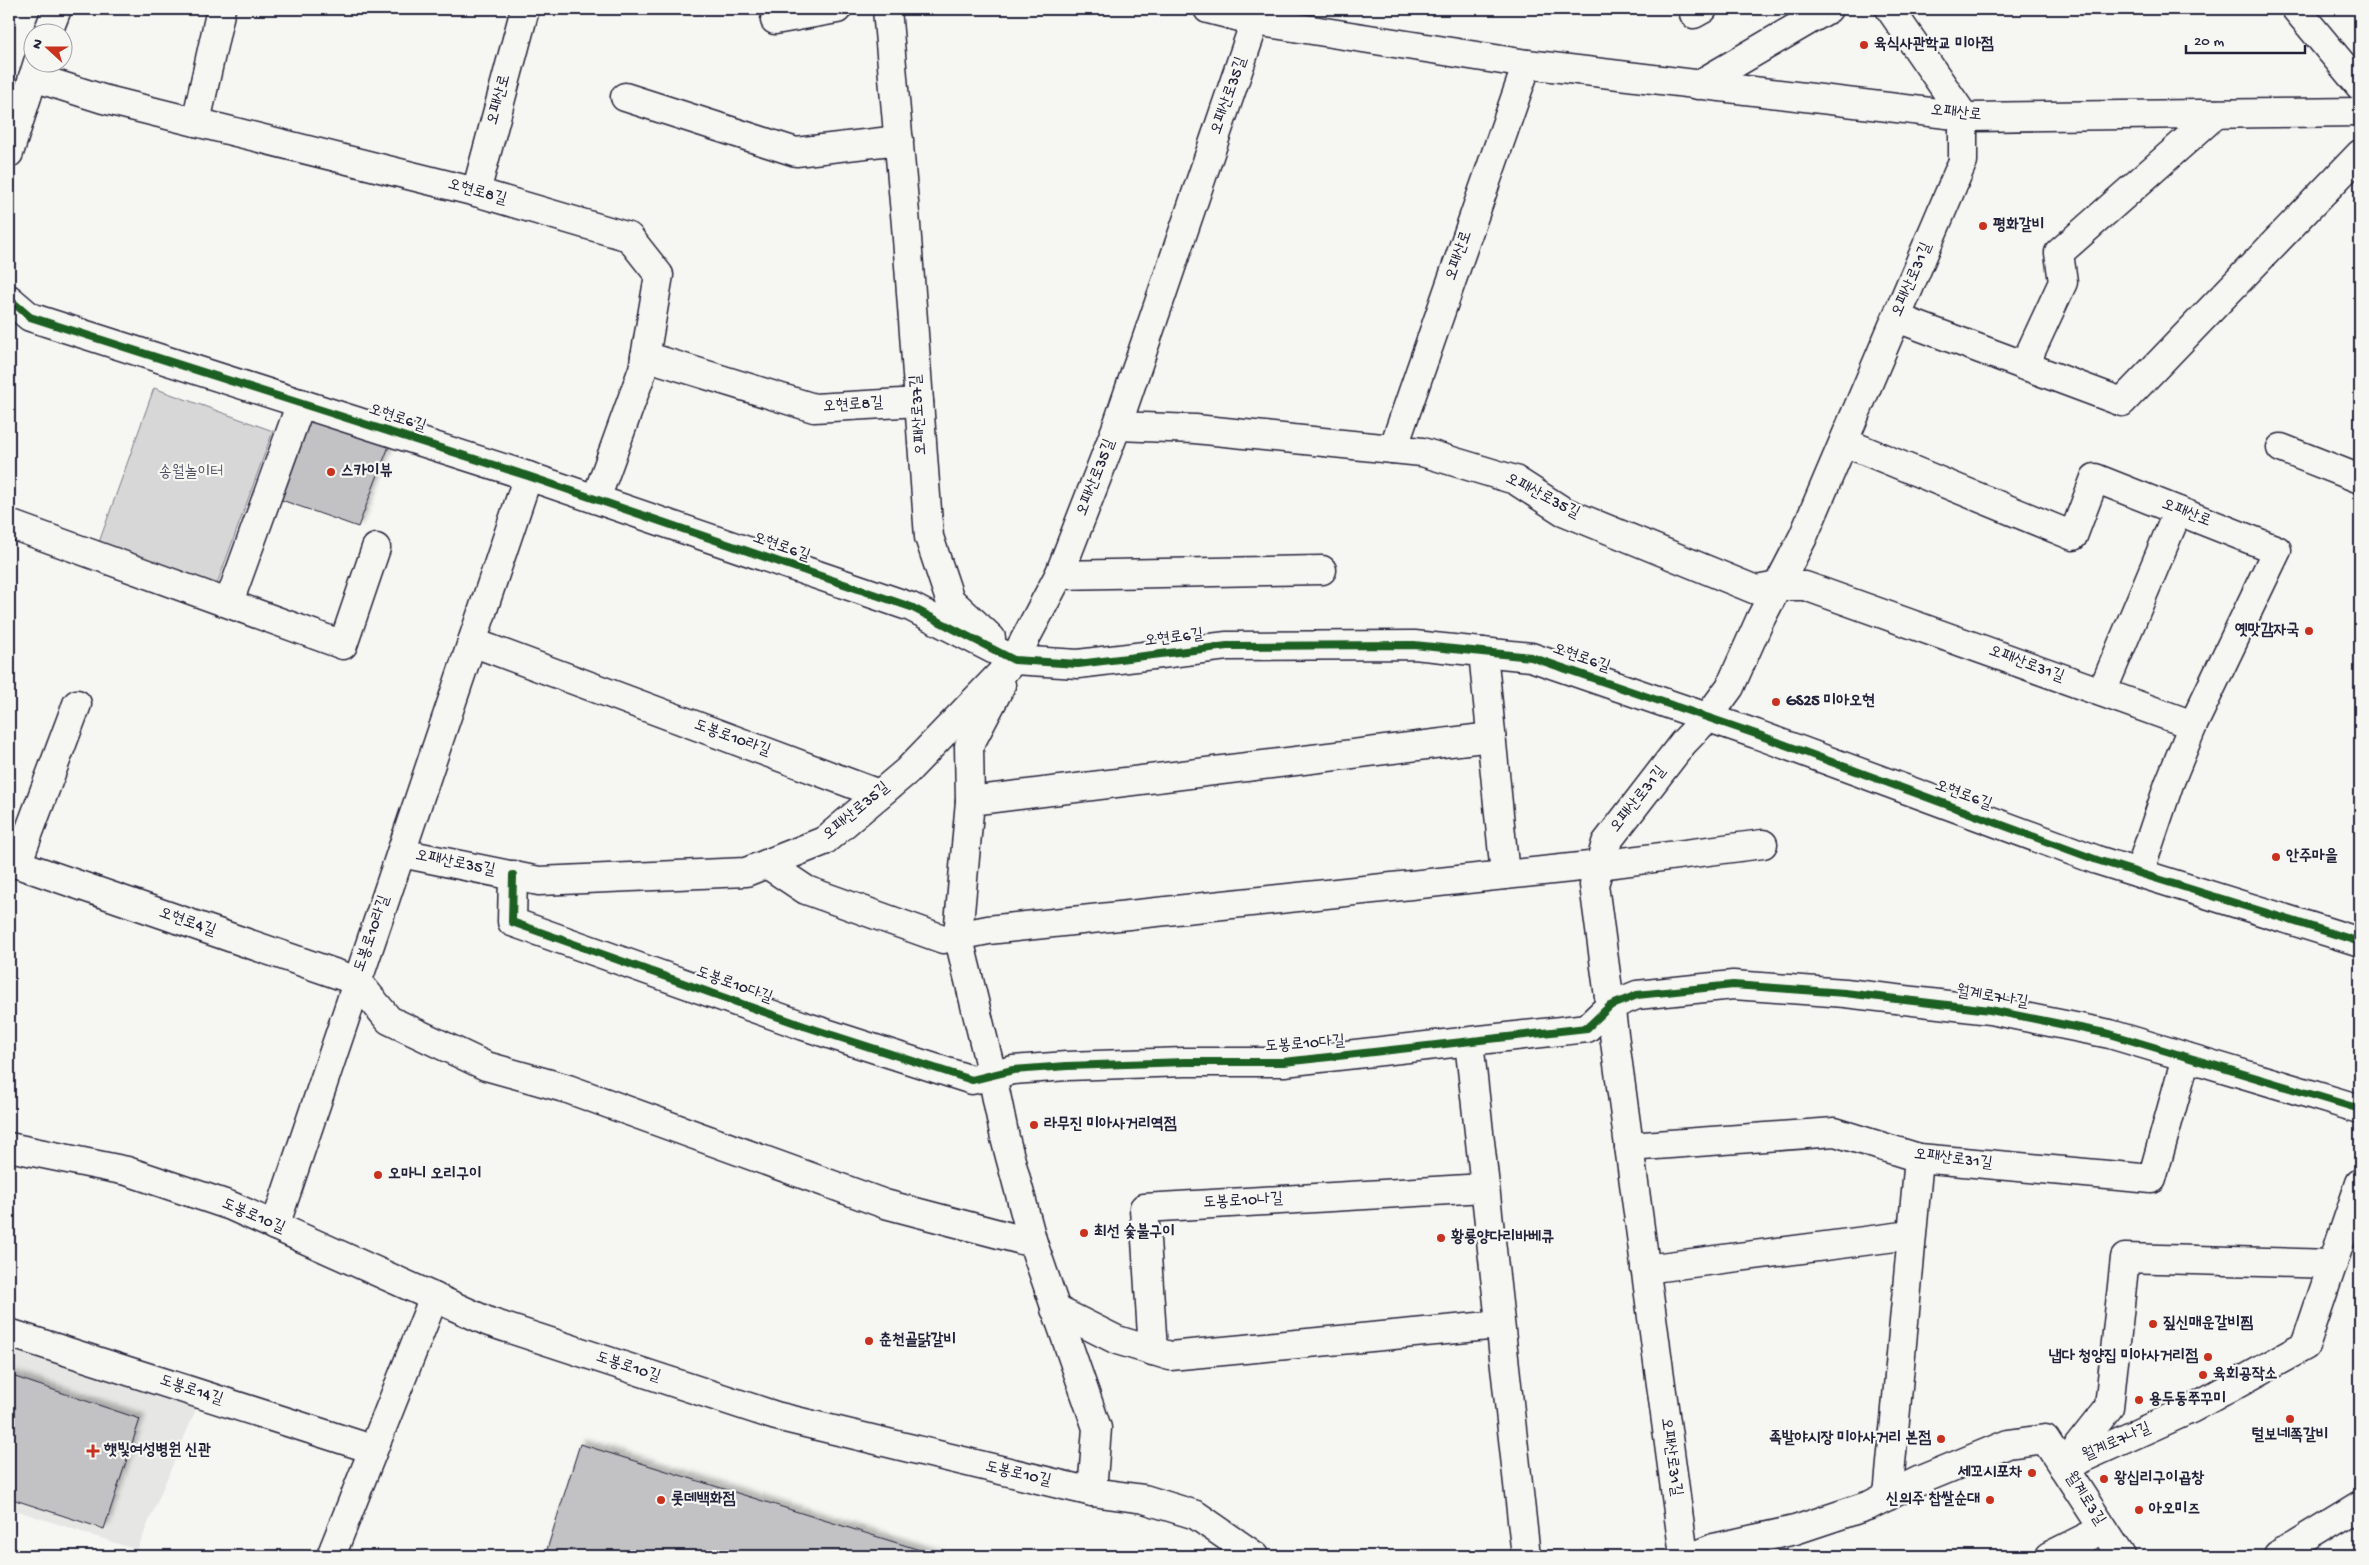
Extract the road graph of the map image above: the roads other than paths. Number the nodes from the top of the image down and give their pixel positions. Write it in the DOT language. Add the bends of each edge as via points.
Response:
graph roads {
  1 [pos="57,9"];
  2 [pos="221,9"];
  3 [pos="525,9"];
  4 [pos="837,9"];
  5 [pos="887,9"];
  6 [pos="1208,9"];
  7 [pos="1828,9"];
  8 [pos="1890,9"];
  9 [pos="2296,9"];
  10 [pos="774,20"];
  11 [pos="1255,21"];
  12 [pos="52,22"];
  13 [pos="1528,64"];
  14 [pos="34,72"];
  15 [pos="40,72"];
  16 [pos="1698,85"];
  17 [pos="2360,86"];
  18 [pos="625,97"];
  19 [pos="2360,112"];
  20 [pos="2216,114"];
  21 [pos="1963,115"];
  22 [pos="196,122"];
  23 [pos="13,126"];
  24 [pos="899,140"];
  25 [pos="9,153"];
  26 [pos="2360,154"];
  27 [pos="476,192"];
  28 [pos="9,299"];
  29 [pos="1897,318"];
  30 [pos="646,356"];
  31 [pos="2024,366"];
  32 [pos="919,402"];
  33 [pos="301,403"];
  34 [pos="1117,426"];
  35 [pos="1844,442"];
  36 [pos="1393,448"];
  37 [pos="2281,448"];
  38 [pos="528,476"];
  39 [pos="2360,479"];
  40 [pos="596,499"];
  41 [pos="2178,511"];
  42 [pos="9,524"];
  43 [pos="376,548"];
  44 [pos="1322,570"];
  45 [pos="1059,575"];
  46 [pos="1778,586"];
  47 [pos="229,602"];
  48 [pos="472,642"];
  49 [pos="1483,652"];
  50 [pos="1014,660"];
  51 [pos="2102,692"];
  52 [pos="77,704"];
  53 [pos="1708,717"];
  54 [pos="2194,725"];
  55 [pos="1492,737"];
  56 [pos="879,794"];
  57 [pos="970,801"];
  58 [pos="1764,844"];
  59 [pos="401,853"];
  60 [pos="13,862"];
  61 [pos="767,864"];
  62 [pos="1599,865"];
  63 [pos="2139,873"];
  64 [pos="1505,875"];
  65 [pos="513,876"];
  66 [pos="958,936"];
  67 [pos="2360,942"];
  68 [pos="357,981"];
  69 [pos="1610,1006"];
  70 [pos="1469,1042"];
  71 [pos="2186,1057"];
  72 [pos="992,1075"];
  73 [pos="2360,1109"];
  74 [pos="9,1147"];
  75 [pos="1629,1147"];
  76 [pos="1919,1158"];
  77 [pos="2360,1183"];
  78 [pos="1484,1188"];
  79 [pos="275,1226"];
  80 [pos="1911,1235"];
  81 [pos="1033,1243"];
  82 [pos="2333,1264"];
  83 [pos="1645,1269"];
  84 [pos="434,1297"];
  85 [pos="1055,1309"];
  86 [pos="1499,1325"];
  87 [pos="9,1333"];
  88 [pos="1153,1351"];
  89 [pos="372,1450"];
  90 [pos="2063,1466"];
  91 [pos="1092,1492"];
  92 [pos="1888,1496"];
  93 [pos="2360,1506"];
  94 [pos="2103,1529"];
  95 [pos="334,1553"];
  96 [pos="1255,1556"];
  97 [pos="1526,1556"];
  98 [pos="1684,1556"];
  99 [pos="1695,1556"];
  100 [pos="2049,1556"];
  101 [pos="2121,1556"];
  102 [pos="2278,1556"];
  1 -- 12 [label="street"];
  2 -- 22 [label="street"];
  3 -- 27 [label="street, 오패산로"];
  4 -- 10 [label="street"];
  5 -- 24 [label="street, 오패산로37길"];
  6 -- 11 [label="street, 오패산로"];
  7 -- 16 [label="street"];
  8 -- 21 [label="street"];
  9 -- 17 [label="street"];
  11 -- 13 [label="street, 오패산로"];
  11 -- 34 [label="street, 오패산로35길"];
  13 -- 16 [label="street, 오패산로"];
  13 -- 36 [label="street, 오패산로"];
  14 -- 23 [label="street"];
  15 -- 22 [label="street, 오현로8길" via="103,99"];
  16 -- 21 [label="street, 오패산로"];
  18 -- 24 [label="street" via="796,152"];
  19 -- 20 [label="street, 오패산로"];
  20 -- 21 [label="street, 오패산로"];
  20 -- 31 [label="street" via="2059,252 2063,282"];
  21 -- 29 [label="street, 오패산로31길" via="1963,161"];
  22 -- 27 [label="street, 오현로8길"];
  23 -- 25 [label="street"];
  24 -- 32 [label="street, 오패산로37길"];
  26 -- 31 [label="street" via="2122,402"];
  27 -- 30 [label="street, 오현로8길" via="629,236 659,275"];
  28 -- 33 [label="street, 오현로6길" via="30,317"];
  29 -- 31 [label="street"];
  29 -- 35 [label="street, 오패산로31길"];
  30 -- 32 [label="street, 오현로8길" via="814,408"];
  30 -- 40 [label="street, 오현로8길"];
  32 -- 50 [label="street, 오패산로37길" via="929,537 950,600"];
  33 -- 38 [label="street, 오현로6길"];
  33 -- 47 [label="street"];
  34 -- 36 [label="street, 오패산로35길" via="1195,428"];
  34 -- 45 [label="street, 오패산로35길"];
  35 -- 41 [label="street, 오패산로" via="2073,536 2095,478"];
  35 -- 46 [label="street, 오패산로31길"];
  36 -- 46 [label="street, 오패산로35길" via="1422,452 1515,480 1563,510 1756,590"];
  37 -- 39 [label="street"];
  38 -- 40 [label="street, 오현로6길"];
  38 -- 48 [label="street, 도봉로10라길"];
  40 -- 50 [label="street, 오현로6길" via="911,607"];
  41 -- 51 [label="street"];
  41 -- 54 [label="street, 오패산로" via="2277,550"];
  42 -- 47 [label="street"];
  43 -- 47 [label="street" via="343,645"];
  44 -- 45 [label="street"];
  45 -- 50 [label="street, 오패산로35길"];
  46 -- 51 [label="street, 오패산로31길" via="1805,586"];
  46 -- 53 [label="street, 오패산로31길" via="1730,687"];
  48 -- 56 [label="street, 도봉로10라길"];
  48 -- 59 [label="street, 도봉로10라길"];
  49 -- 50 [label="street, 오현로6길" via="1414,645 1228,646 1078,664"];
  49 -- 53 [label="street, 오현로6길" via="1532,657"];
  49 -- 55 [label="street"];
  50 -- 56 [label="street, 오패산로35길" via="906,771"];
  50 -- 57 [label="street" via="970,746"];
  51 -- 54 [label="street, 오패산로31길"];
  52 -- 60 [label="street, 오현로4길"];
  53 -- 62 [label="street, 오패산로31길" via="1683,743 1606,843"];
  53 -- 63 [label="street, 오현로6길"];
  54 -- 63 [label="street" via="2169,784"];
  55 -- 57 [label="street"];
  55 -- 64 [label="street"];
  56 -- 61 [label="street, 오패산로35길" via="824,841"];
  57 -- 66 [label="street"];
  58 -- 62 [label="street"];
  59 -- 65 [label="street, 오패산로35길"];
  59 -- 68 [label="street, 도봉로10라길"];
  60 -- 68 [label="street, 오현로4길"];
  61 -- 65 [label="street, 오패산로35길" via="746,872 539,880"];
  61 -- 66 [label="street" via="806,890 943,938"];
  62 -- 64 [label="street"];
  62 -- 69 [label="street, 오패산로31길" via="1594,885"];
  63 -- 67 [label="street, 오현로6길"];
  64 -- 66 [label="street" via="988,930"];
  65 -- 72 [label="street, 도봉로10다길" via="512,922 804,1026 972,1080"];
  66 -- 72 [label="street"];
  68 -- 79 [label="street, 도봉로10라길"];
  68 -- 81 [label="street" via="389,1020 486,1066 568,1089 884,1204"];
  69 -- 70 [label="street, 도봉로10다길" via="1587,1028"];
  69 -- 71 [label="street, 월계로7나길" via="1637,994 1733,985 1844,992 1990,1010 2110,1034"];
  69 -- 75 [label="street, 오패산로31길"];
  70 -- 72 [label="street, 도봉로10다길" via="1284,1062 1068,1066"];
  70 -- 78 [label="street"];
  71 -- 73 [label="street, 월계로7나길"];
  71 -- 76 [label="street, 오패산로31길" via="2152,1179"];
  72 -- 81 [label="street"];
  74 -- 79 [label="street, 도봉로10길" via="127,1171 230,1206"];
  75 -- 76 [label="street, 오패산로31길" via="1835,1132"];
  75 -- 83 [label="street, 오패산로31길"];
  76 -- 80 [label="street"];
  77 -- 82 [label="street, 월계로7나길"];
  78 -- 86 [label="street"];
  78 -- 88 [label="street, 도봉로10나길" via="1144,1208"];
  79 -- 84 [label="street, 도봉로10길"];
  80 -- 83 [label="street"];
  80 -- 92 [label="street"];
  81 -- 85 [label="street"];
  82 -- 90 [label="street, 월계로7나길" via="2305,1346 2191,1409"];
  82 -- 90 [label="street, 월계로7나길" via="2125,1258 2109,1408"];
  83 -- 98 [label="street, 오패산로31길"];
  84 -- 89 [label="street"];
  84 -- 91 [label="street, 도봉로10길" via="489,1322 776,1416"];
  85 -- 88 [label="street" via="1116,1340"];
  85 -- 91 [label="street" via="1097,1428"];
  86 -- 88 [label="street" via="1170,1356"];
  86 -- 97 [label="street"];
  87 -- 89 [label="street, 도봉로14길"];
  89 -- 95 [label="street"];
  90 -- 92 [label="street, 월계로7나길" via="2045,1439 2008,1444"];
  90 -- 94 [label="street, 월계로3길"];
  91 -- 96 [label="street, 도봉로10길" via="1144,1499 1196,1515"];
  92 -- 99 [label="street, 월계로7나길" via="1795,1530 1714,1548"];
  93 -- 102 [label="street"];
  94 -- 100 [label="street"];
  94 -- 101 [label="street, 월계로3길"];
}
